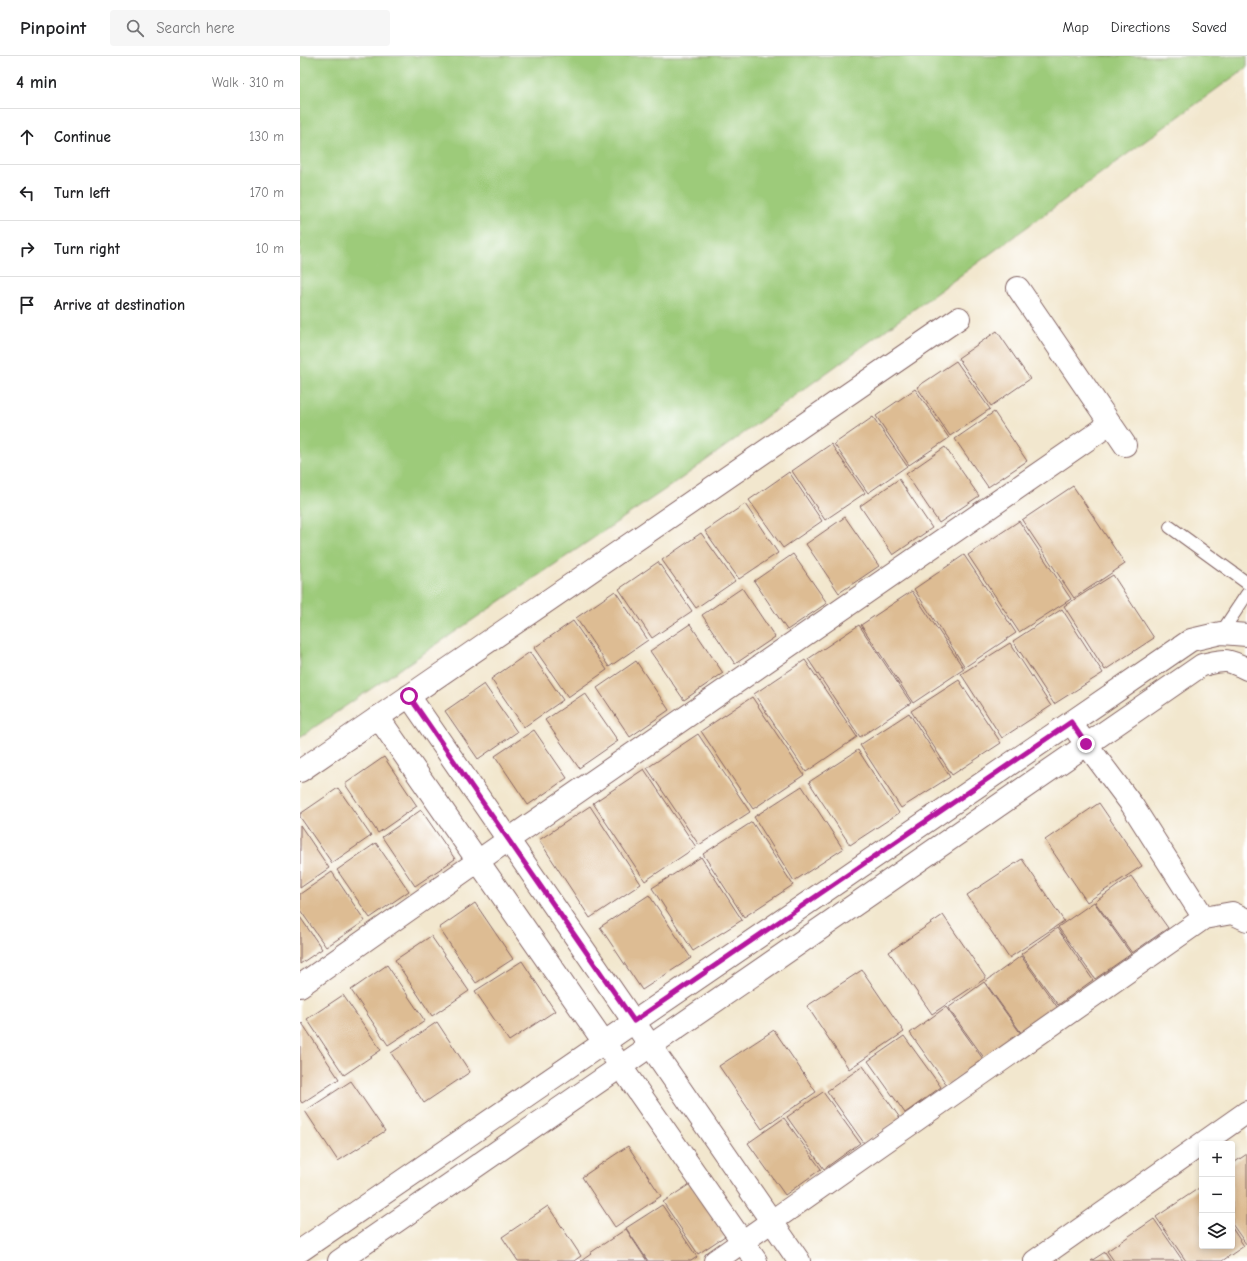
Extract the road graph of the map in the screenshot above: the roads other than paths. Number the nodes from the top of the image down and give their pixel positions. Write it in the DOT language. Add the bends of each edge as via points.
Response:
graph roads {
  1 [pos="1018,288"];
  2 [pos="959,318"];
  3 [pos="1110,424"];
  4 [pos="1125,445"];
  5 [pos="1170,527"];
  6 [pos="1247,583"];
  7 [pos="1247,594"];
  8 [pos="1222,633"];
  9 [pos="1247,635"];
  10 [pos="1221,660"];
  11 [pos="1247,668"];
  12 [pos="409,696"];
  13 [pos="378,717"];
  14 [pos="1071,722"];
  15 [pos="1086,744"];
  16 [pos="300,771"];
  17 [pos="508,840"];
  18 [pos="478,861"];
  19 [pos="1204,918"];
  20 [pos="1247,920"];
  21 [pos="300,986"];
  22 [pos="634,1021"];
  23 [pos="604,1042"];
  24 [pos="650,1045"];
  25 [pos="620,1066"];
  26 [pos="1247,1112"];
  27 [pos="772,1222"];
  28 [pos="743,1242"];
  29 [pos="300,1251"];
  30 [pos="339,1261"];
  31 [pos="715,1261"];
  32 [pos="756,1261"];
  33 [pos="799,1261"];
  34 [pos="1035,1261"];
  1 -- 3 [label="street"];
  2 -- 12 [label="street"];
  3 -- 4 [label="street"];
  3 -- 17 [label="street"];
  5 -- 6 [label="lane"];
  7 -- 8 [label="lane"];
  8 -- 9 [label="street"];
  8 -- 10 [label="street"];
  8 -- 14 [label="street" via="1191,640"];
  10 -- 11 [label="street" via="1230,660"];
  10 -- 15 [label="street" via="1202,665"];
  12 -- 13 [label="street"];
  12 -- 17 [label="street"];
  13 -- 16 [label="street"];
  13 -- 18 [label="street"];
  14 -- 15 [label="street"];
  14 -- 22 [label="street"];
  15 -- 19 [label="street" via="1132,805"];
  15 -- 24 [label="street"];
  17 -- 18 [label="street"];
  17 -- 22 [label="street"];
  18 -- 21 [label="street"];
  18 -- 23 [label="street"];
  19 -- 20 [label="street" via="1232,913"];
  19 -- 27 [label="street"];
  22 -- 23 [label="street"];
  22 -- 24 [label="street"];
  23 -- 25 [label="street"];
  23 -- 29 [label="street"];
  24 -- 25 [label="street"];
  24 -- 27 [label="street"];
  25 -- 28 [label="street"];
  25 -- 30 [label="street"];
  26 -- 34 [label="street"];
  27 -- 28 [label="street"];
  27 -- 33 [label="street"];
  28 -- 31 [label="street"];
  28 -- 32 [label="street"];
}
